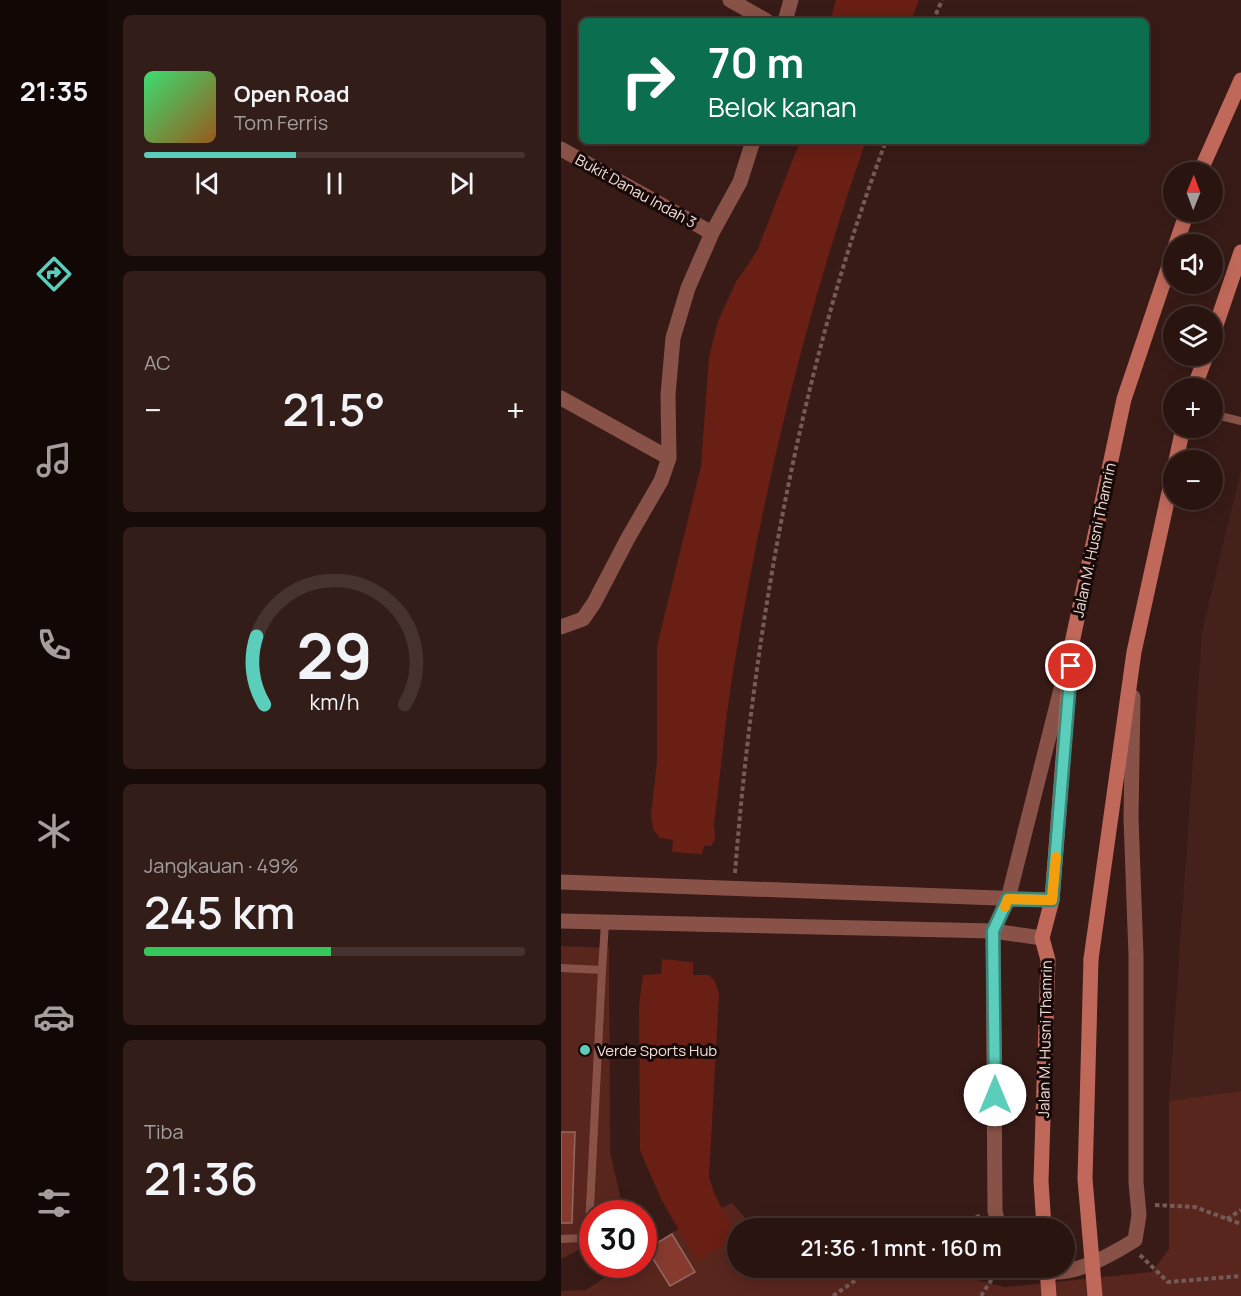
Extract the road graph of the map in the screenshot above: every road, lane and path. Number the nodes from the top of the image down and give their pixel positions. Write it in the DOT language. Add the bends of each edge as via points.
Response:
graph roads {
  1 [pos="730,0"];
  2 [pos="791,0"];
  3 [pos="942,0"];
  4 [pos="762,18"];
  5 [pos="786,18"];
  6 [pos="934,18"];
  7 [pos="1241,80"];
  8 [pos="752,144"];
  9 [pos="885,144"];
  10 [pos="561,149"];
  11 [pos="1204,162"];
  12 [pos="712,233"];
  13 [pos="1241,252"];
  14 [pos="1163,284"];
  15 [pos="1223,306"];
  16 [pos="561,398"];
  17 [pos="1223,417"];
  18 [pos="1241,421"];
  19 [pos="669,458"];
  20 [pos="1165,510"];
  21 [pos="562,626"];
  22 [pos="1073,643"];
  23 [pos="1134,652"];
  24 [pos="561,882"];
  25 [pos="734,889"];
  26 [pos="1008,899"];
  27 [pos="1052,900"];
  28 [pos="561,921"];
  29 [pos="605,923"];
  30 [pos="993,931"];
  31 [pos="1042,938"];
  32 [pos="561,968"];
  33 [pos="602,970"];
  34 [pos="1138,1204"];
  35 [pos="1241,1210"];
  36 [pos="995,1211"];
  37 [pos="972,1218"];
  38 [pos="997,1218"];
  39 [pos="1043,1218"];
  40 [pos="1226,1219"];
  41 [pos="1241,1224"];
  42 [pos="561,1239"];
  43 [pos="1128,1244"];
  44 [pos="1075,1268"];
  45 [pos="1241,1276"];
  46 [pos="859,1278"];
  47 [pos="993,1278"];
  48 [pos="1048,1278"];
  49 [pos="833,1296"];
  50 [pos="981,1296"];
  51 [pos="1049,1296"];
  52 [pos="1095,1296"];
  1 -- 4 [label="street"];
  2 -- 5 [label="street"];
  3 -- 6 [label="path"];
  7 -- 11 [label="main road"];
  8 -- 12 [label="street" via="740,182"];
  9 -- 25 [label="path" via="823,337 794,464 764,621 742,779"];
  10 -- 12 [label="street, Bukit Danau Indah 3"];
  12 -- 19 [label="street" via="688,288 673,338 668,395"];
  13 -- 15 [label="main road"];
  14 -- 22 [label="main road, Jalan M. Husni Thamrin" via="1124,399"];
  16 -- 19 [label="street"];
  17 -- 18 [label="lane"];
  19 -- 21 [label="street" via="661,481 594,603 583,619"];
  20 -- 23 [label="main road"];
  22 -- 26 [label="street"];
  22 -- 27 [label="main road, Jalan M. Husni Thamrin"];
  23 -- 34 [label="street" via="1131,818"];
  23 -- 52 [label="main road, bridge" via="1091,959 1085,1179"];
  24 -- 25 [label="street"];
  25 -- 26 [label="street"];
  26 -- 27 [label="street"];
  26 -- 30 [label="street"];
  27 -- 31 [label="main road, Jalan M. Husni Thamrin"];
  28 -- 29 [label="street"];
  29 -- 30 [label="street"];
  29 -- 33 [label="lane"];
  30 -- 31 [label="street"];
  30 -- 36 [label="street"];
  31 -- 39 [label="main road, Jalan M. Husni Thamrin" via="1048,960 1041,1181"];
  32 -- 33 [label="lane"];
  33 -- 42 [label="lane" via="589,1227 580,1238"];
  34 -- 40 [label="path" via="1195,1207"];
  34 -- 43 [label="street" via="1135,1240"];
  35 -- 40 [label="path"];
  36 -- 37 [label="path"];
  36 -- 38 [label="street"];
  40 -- 41 [label="path"];
  43 -- 44 [label="street" via="1089,1266"];
  43 -- 45 [label="path" via="1168,1282"];
  46 -- 49 [label="path"];
  47 -- 50 [label="path"];
  48 -- 51 [label="main road, bridge"];
}
